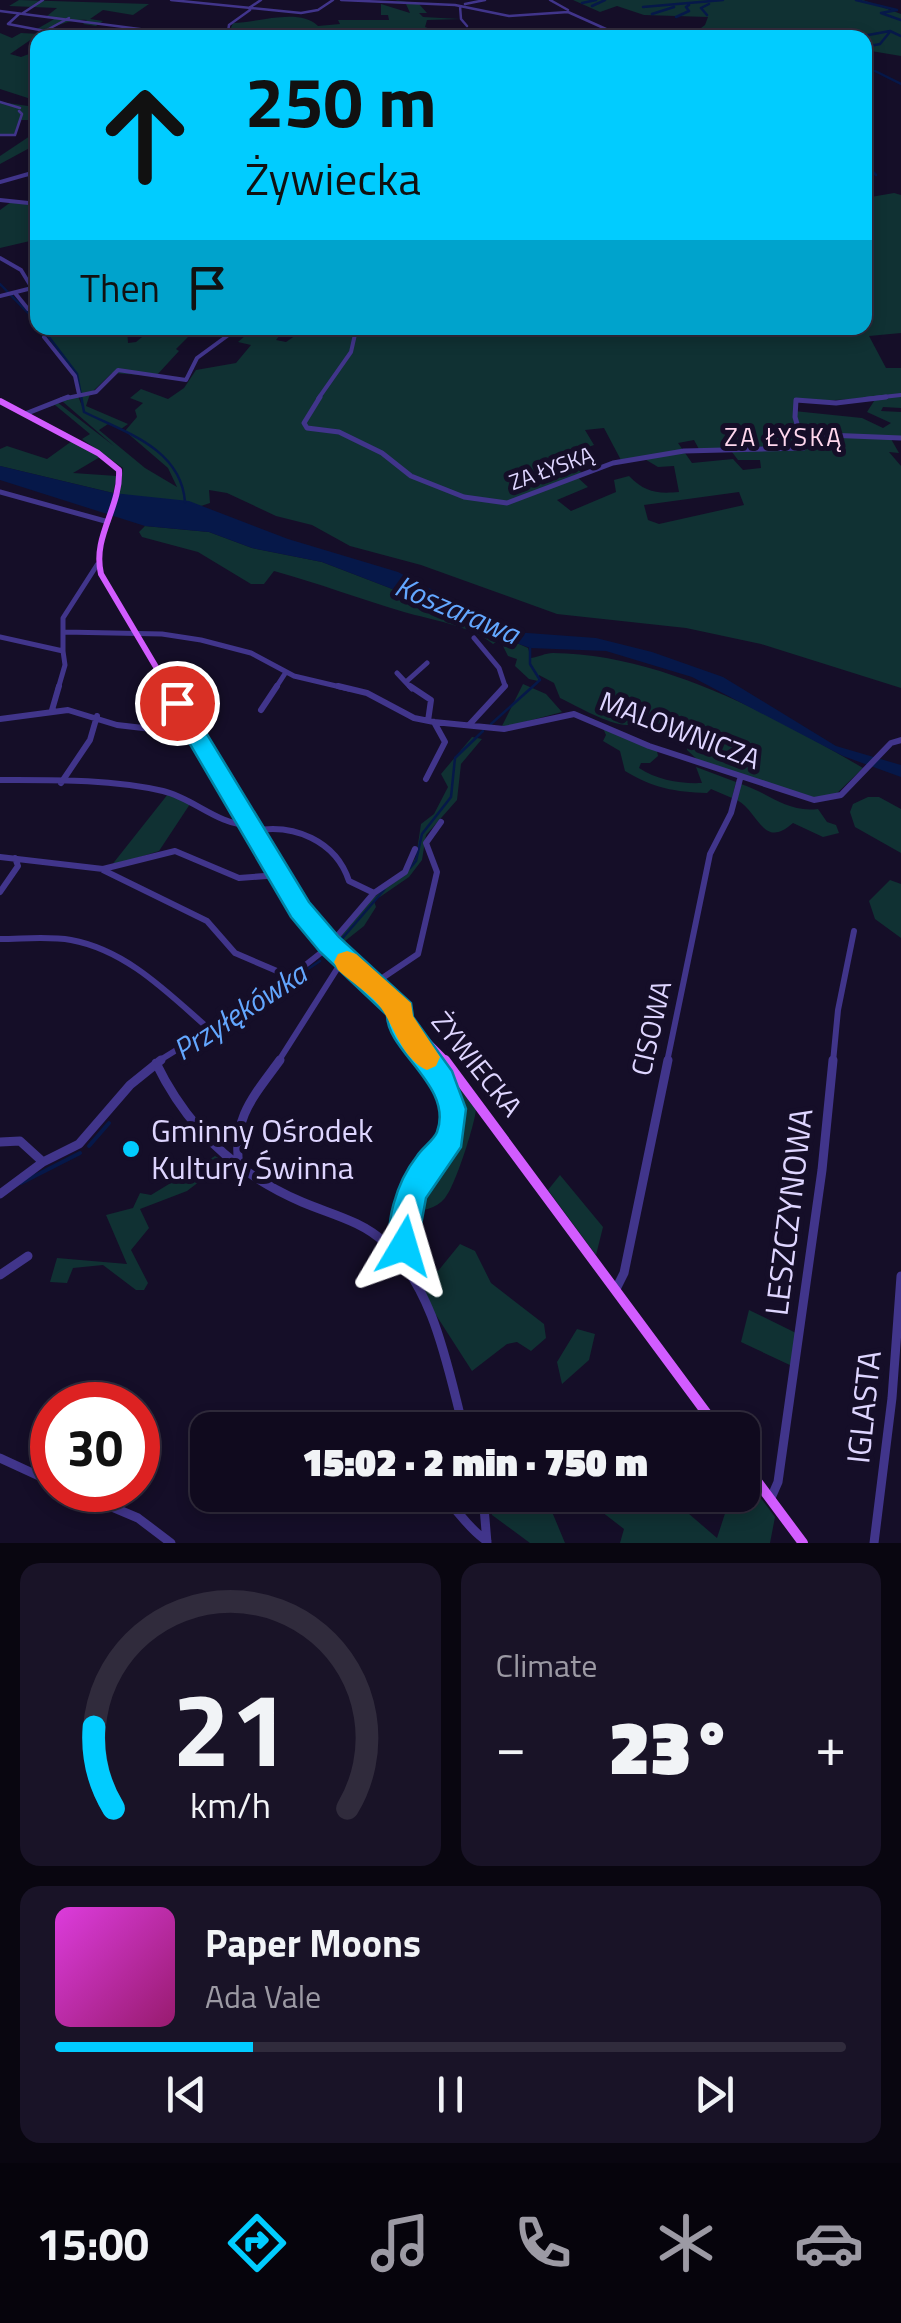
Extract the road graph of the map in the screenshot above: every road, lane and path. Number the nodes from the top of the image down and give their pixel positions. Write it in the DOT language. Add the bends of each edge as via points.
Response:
graph roads {
  1 [pos="43,0"];
  2 [pos="172,0"];
  3 [pos="261,0"];
  4 [pos="332,0"];
  5 [pos="341,0"];
  6 [pos="485,0"];
  7 [pos="550,0"];
  8 [pos="459,5"];
  9 [pos="250,10"];
  10 [pos="2,12"];
  11 [pos="21,13"];
  12 [pos="574,13"];
  13 [pos="69,18"];
  14 [pos="466,26"];
  15 [pos="153,30"];
  16 [pos="228,30"];
  17 [pos="609,30"];
  18 [pos="0,102"];
  19 [pos="0,135"];
  20 [pos="30,173"];
  21 [pos="24,177"];
  22 [pos="30,177"];
  23 [pos="0,182"];
  24 [pos="0,200"];
  25 [pos="30,203"];
  26 [pos="0,258"];
  27 [pos="30,285"];
  28 [pos="30,288"];
  29 [pos="15,292"];
  30 [pos="0,296"];
  31 [pos="28,308"];
  32 [pos="229,335"];
  33 [pos="355,335"];
  34 [pos="44,337"];
  35 [pos="79,394"];
  36 [pos="901,395"];
  37 [pos="0,401"];
  38 [pos="25,414"];
  39 [pos="802,434"];
  40 [pos="901,438"];
  41 [pos="0,492"];
  42 [pos="105,521"];
  43 [pos="97,565"];
  44 [pos="64,632"];
  45 [pos="136,634"];
  46 [pos="0,637"];
  47 [pos="474,638"];
  48 [pos="63,651"];
  49 [pos="428,662"];
  50 [pos="286,672"];
  51 [pos="397,673"];
  52 [pos="408,681"];
  53 [pos="52,710"];
  54 [pos="261,710"];
  55 [pos="97,716"];
  56 [pos="0,719"];
  57 [pos="431,721"];
  58 [pos="468,726"];
  59 [pos="196,734"];
  60 [pos="901,740"];
  61 [pos="740,779"];
  62 [pos="0,780"];
  63 [pos="426,780"];
  64 [pos="61,783"];
  65 [pos="441,822"];
  66 [pos="251,828"];
  67 [pos="414,849"];
  68 [pos="0,857"];
  69 [pos="16,858"];
  70 [pos="102,869"];
  71 [pos="279,875"];
  72 [pos="0,892"];
  73 [pos="374,893"];
  74 [pos="854,931"];
  75 [pos="0,940"];
  76 [pos="330,944"];
  77 [pos="344,958"];
  78 [pos="290,978"];
  79 [pos="372,985"];
  80 [pos="402,1012"];
  81 [pos="208,1028"];
  82 [pos="156,1062"];
  83 [pos="0,1142"];
  84 [pos="42,1162"];
  85 [pos="239,1166"];
  86 [pos="0,1194"];
  87 [pos="28,1256"];
  88 [pos="409,1273"];
  89 [pos="0,1275"];
  90 [pos="901,1276"];
  91 [pos="616,1290"];
  92 [pos="459,1412"];
  93 [pos="706,1412"];
  94 [pos="0,1458"];
  95 [pos="30,1472"];
  96 [pos="760,1485"];
  97 [pos="771,1500"];
  98 [pos="124,1512"];
  99 [pos="462,1512"];
  100 [pos="484,1512"];
  101 [pos="487,1542"];
  102 [pos="171,1543"];
  103 [pos="803,1543"];
  104 [pos="874,1543"];
  1 -- 11 [label="street"];
  2 -- 9 [label="street"];
  3 -- 9 [label="street"];
  4 -- 9 [label="street" via="318,10"];
  5 -- 8 [label="street"];
  6 -- 8 [label="street"];
  7 -- 12 [label="street"];
  8 -- 12 [label="street" via="509,16"];
  8 -- 14 [label="street"];
  9 -- 16 [label="street"];
  10 -- 11 [label="street"];
  11 -- 13 [label="street"];
  11 -- 13 [label="street" via="8,24 46,30"];
  12 -- 17 [label="street"];
  13 -- 15 [label="street"];
  18 -- 19 [label="street" via="22,114 15,135"];
  20 -- 21 [label="street"];
  21 -- 22 [label="street"];
  21 -- 23 [label="street"];
  24 -- 25 [label="street"];
  26 -- 27 [label="street" via="21,270"];
  28 -- 29 [label="street"];
  29 -- 30 [label="street"];
  29 -- 31 [label="street"];
  32 -- 35 [label="street" via="198,358 186,380 118,370 96,392"];
  33 -- 39 [label="street, ZA ŁYSKĄ" via="307,416 307,428 339,432 411,476 464,496 507,503 613,464 684,452 804,448"];
  34 -- 35 [label="street" via="75,376"];
  35 -- 38 [label="street"];
  36 -- 39 [label="street" via="836,403 799,398 793,406"];
  37 -- 38 [label="main road"];
  38 -- 42 [label="main road" via="119,470"];
  39 -- 40 [label="street, ZA ŁYSKĄ"];
  41 -- 42 [label="street"];
  42 -- 43 [label="main road"];
  43 -- 44 [label="street" via="68,605"];
  43 -- 45 [label="main road, ŻYWIECKA"];
  44 -- 45 [label="street, MALOWNICZA"];
  44 -- 48 [label="street"];
  45 -- 50 [label="street, MALOWNICZA" via="201,640 250,653"];
  45 -- 59 [label="main road, ŻYWIECKA"];
  46 -- 48 [label="street"];
  47 -- 58 [label="street" via="505,686"];
  48 -- 53 [label="street"];
  49 -- 52 [label="street"];
  50 -- 54 [label="street"];
  50 -- 57 [label="street, MALOWNICZA" via="367,693"];
  51 -- 52 [label="street"];
  52 -- 57 [label="street" via="431,700"];
  53 -- 55 [label="street"];
  53 -- 56 [label="street"];
  55 -- 59 [label="street" via="117,725"];
  55 -- 64 [label="street" via="90,740"];
  57 -- 58 [label="street, MALOWNICZA"];
  57 -- 63 [label="street" via="446,740"];
  58 -- 61 [label="street, MALOWNICZA" via="504,730 574,714"];
  59 -- 66 [label="main road, ŻYWIECKA"];
  60 -- 61 [label="street, MALOWNICZA" via="841,795 825,801"];
  61 -- 91 [label="street, CISOWA" via="710,854"];
  62 -- 64 [label="street"];
  64 -- 66 [label="street" via="154,788"];
  65 -- 79 [label="street" via="426,843 437,872 418,954"];
  66 -- 71 [label="main road, ŻYWIECKA"];
  66 -- 73 [label="street" via="322,840 344,862 349,881"];
  67 -- 73 [label="street" via="405,872"];
  68 -- 69 [label="street"];
  69 -- 70 [label="street"];
  69 -- 72 [label="street" via="18,866"];
  70 -- 71 [label="street" via="164,850 183,852 228,877 252,882"];
  70 -- 78 [label="street" via="207,921 236,953"];
  71 -- 76 [label="main road, ŻYWIECKA"];
  73 -- 76 [label="street"];
  74 -- 97 [label="street, LESZCZYNOWA"];
  75 -- 81 [label="street" via="73,940 101,948"];
  76 -- 77 [label="main road, ŻYWIECKA"];
  76 -- 78 [label="street"];
  77 -- 79 [label="main road, ŻYWIECKA"];
  77 -- 85 [label="street" via="246,1107 235,1138"];
  78 -- 81 [label="street"];
  79 -- 80 [label="main road, ŻYWIECKA"];
  80 -- 88 [label="street" via="399,1020 442,1080 453,1123 451,1137 411,1195 404,1226"];
  80 -- 91 [label="main road, ŻYWIECKA" via="452,1068"];
  81 -- 82 [label="street"];
  82 -- 84 [label="street" via="80,1144"];
  82 -- 85 [label="street" via="200,1135"];
  83 -- 84 [label="street" via="20,1140"];
  84 -- 86 [label="street"];
  85 -- 88 [label="street" via="271,1188 352,1220"];
  87 -- 89 [label="street"];
  88 -- 92 [label="street" via="425,1302"];
  90 -- 104 [label="street, IGLASTA"];
  91 -- 93 [label="main road, ŻYWIECKA"];
  94 -- 95 [label="street"];
  96 -- 97 [label="main road"];
  97 -- 103 [label="main road"];
  98 -- 102 [label="street"];
  99 -- 101 [label="street" via="472,1532"];
  100 -- 101 [label="street"];
}
